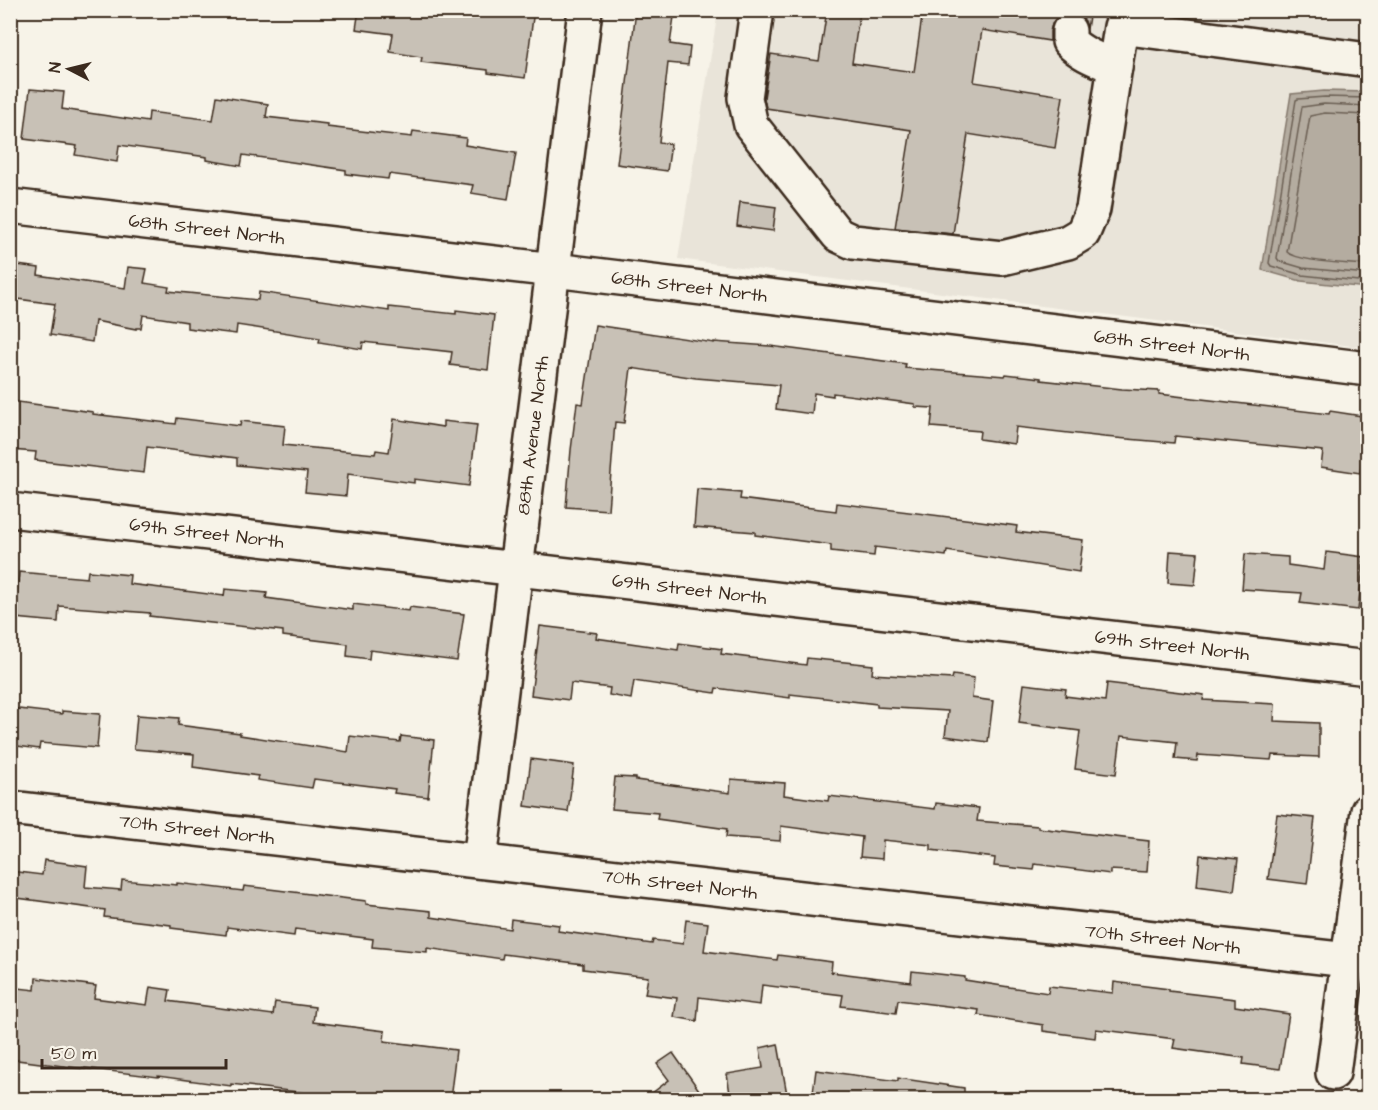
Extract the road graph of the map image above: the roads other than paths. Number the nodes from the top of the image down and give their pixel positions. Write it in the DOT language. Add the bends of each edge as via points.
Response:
graph roads {
  1 [pos="585,10"];
  2 [pos="757,10"];
  3 [pos="1122,19"];
  4 [pos="1069,31"];
  5 [pos="1368,60"];
  6 [pos="1115,67"];
  7 [pos="10,206"];
  8 [pos="554,270"];
  9 [pos="1368,369"];
  10 [pos="10,510"];
  11 [pos="517,568"];
  12 [pos="1368,668"];
  13 [pos="10,808"];
  14 [pos="1368,811"];
  15 [pos="480,861"];
  16 [pos="1348,960"];
  17 [pos="1333,1073"];
  1 -- 8 [label="street, 88th Avenue North"];
  2 -- 6 [label="street" via="745,98 751,125 838,235 853,242 1002,258 1068,242 1083,233 1093,209"];
  3 -- 5 [label="street"];
  3 -- 6 [label="street"];
  4 -- 6 [label="street" via="1069,41 1074,46"];
  7 -- 8 [label="street, 68th Street North"];
  8 -- 9 [label="street, 68th Street North"];
  8 -- 11 [label="street, 88th Avenue North"];
  10 -- 11 [label="street, 69th Street North"];
  11 -- 12 [label="street, 69th Street North"];
  11 -- 15 [label="street, 88th Avenue North"];
  13 -- 15 [label="street, 70th Street North"];
  14 -- 16 [label="street"];
  15 -- 16 [label="street, 70th Street North"];
  16 -- 17 [label="street"];
}
